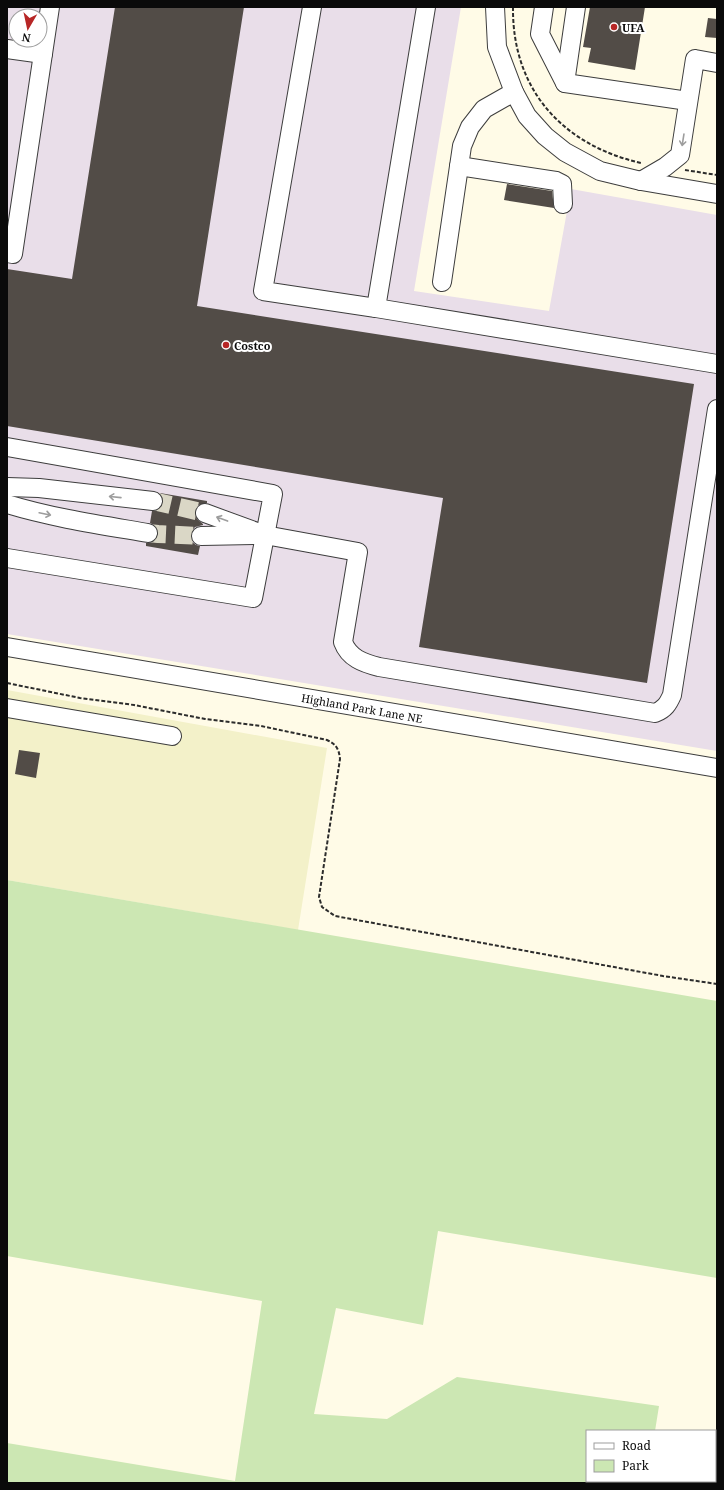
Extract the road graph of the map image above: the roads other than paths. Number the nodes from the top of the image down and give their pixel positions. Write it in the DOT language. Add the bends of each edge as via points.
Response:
graph roads {
  1 [pos="50,7"];
  2 [pos="312,7"];
  3 [pos="426,7"];
  4 [pos="495,7"];
  5 [pos="544,7"];
  6 [pos="576,7"];
  7 [pos="7,49"];
  8 [pos="43,54"];
  9 [pos="717,63"];
  10 [pos="565,83"];
  11 [pos="514,92"];
  12 [pos="688,101"];
  13 [pos="459,166"];
  14 [pos="641,182"];
  15 [pos="717,194"];
  16 [pos="563,204"];
  17 [pos="7,253"];
  18 [pos="442,282"];
  19 [pos="376,308"];
  20 [pos="717,364"];
  21 [pos="717,409"];
  22 [pos="7,447"];
  23 [pos="7,488"];
  24 [pos="153,501"];
  25 [pos="7,504"];
  26 [pos="205,513"];
  27 [pos="148,533"];
  28 [pos="265,535"];
  29 [pos="201,536"];
  30 [pos="7,558"];
  31 [pos="7,647"];
  32 [pos="7,708"];
  33 [pos="172,736"];
  34 [pos="717,768"];
  1 -- 8 [label="street"];
  2 -- 19 [label="street" via="263,292"];
  3 -- 19 [label="street"];
  4 -- 11 [label="street" via="497,47"];
  5 -- 10 [label="street" via="540,34"];
  6 -- 10 [label="street"];
  7 -- 8 [label="street"];
  8 -- 17 [label="street" via="13,254"];
  9 -- 12 [label="street" via="695,59"];
  10 -- 12 [label="street"];
  11 -- 13 [label="street" via="484,108 470,127 462,146"];
  11 -- 14 [label="street" via="527,116 545,136 565,152 600,171"];
  12 -- 14 [label="street, one-way" via="680,155"];
  13 -- 16 [label="street" via="556,181 562,184"];
  13 -- 18 [label="street"];
  14 -- 15 [label="street"];
  19 -- 20 [label="street"];
  21 -- 28 [label="street" via="672,695 664,709 655,713 365,663 346,650 344,642 358,552"];
  22 -- 28 [label="street" via="273,494"];
  24 -- 23 [label="street, one-way" via="39,488"];
  25 -- 27 [label="street, one-way" via="83,522"];
  28 -- 26 [label="street, one-way"];
  28 -- 29 [label="street"];
  28 -- 30 [label="street" via="253,598"];
  31 -- 34 [label="street, Highland Park Lane NE"];
  32 -- 33 [label="street"];
}
